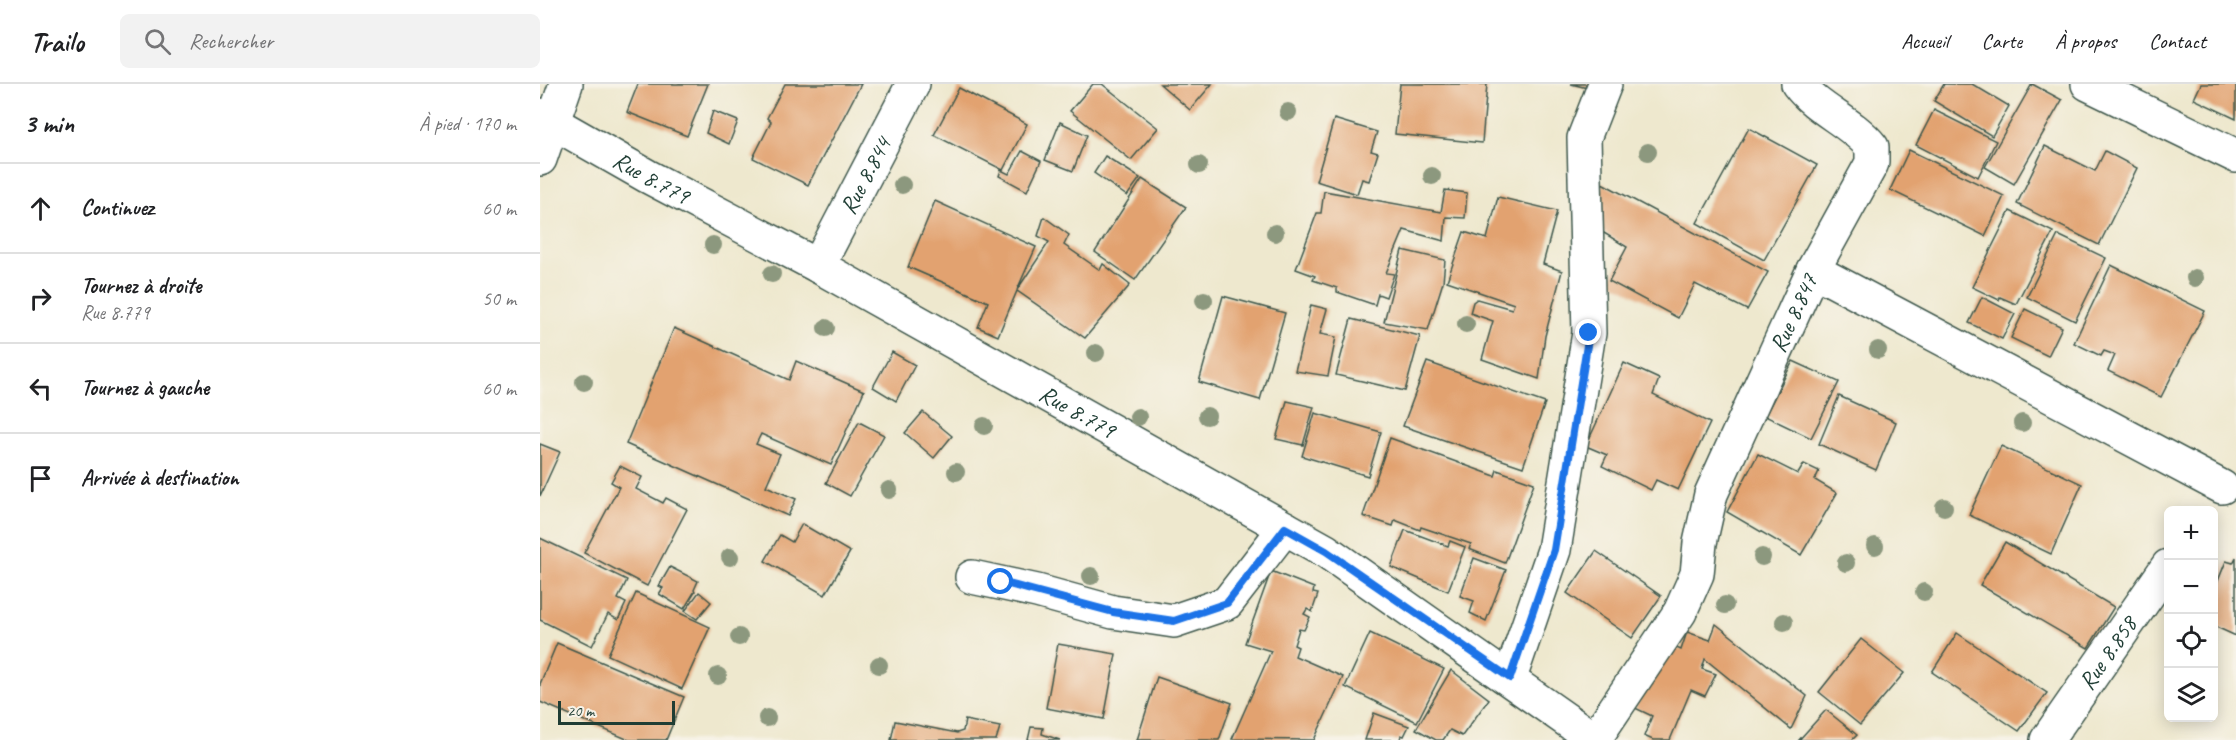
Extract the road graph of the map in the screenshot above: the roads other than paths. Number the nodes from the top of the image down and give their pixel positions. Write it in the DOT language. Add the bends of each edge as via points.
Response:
graph roads {
  1 [pos="566,84"];
  2 [pos="913,84"];
  3 [pos="1605,84"];
  4 [pos="1798,84"];
  5 [pos="2088,84"];
  6 [pos="546,119"];
  7 [pos="2236,156"];
  8 [pos="540,159"];
  9 [pos="818,266"];
  10 [pos="1813,270"];
  11 [pos="2221,489"];
  12 [pos="1285,528"];
  13 [pos="2164,573"];
  14 [pos="972,577"];
  15 [pos="1510,678"];
  16 [pos="1594,740"];
  17 [pos="2047,740"];
  1 -- 6 [label="street"];
  2 -- 9 [label="street, Rue 8.844"];
  3 -- 15 [label="street" via="1584,138 1589,333 1554,550"];
  4 -- 10 [label="street" via="1807,96 1860,132 1872,147 1872,164"];
  5 -- 7 [label="street"];
  6 -- 8 [label="street"];
  6 -- 9 [label="street, Rue 8.779"];
  9 -- 12 [label="street, Rue 8.779"];
  10 -- 11 [label="street, Rue 8.847"];
  10 -- 16 [label="street, Rue 8.847" via="1711,494 1697,574 1680,612"];
  12 -- 14 [label="street" via="1227,603 1174,621 1113,612"];
  12 -- 15 [label="street, Rue 8.779" via="1326,551"];
  13 -- 17 [label="street, Rue 8.858"];
  15 -- 16 [label="street, Rue 8.779"];
}
